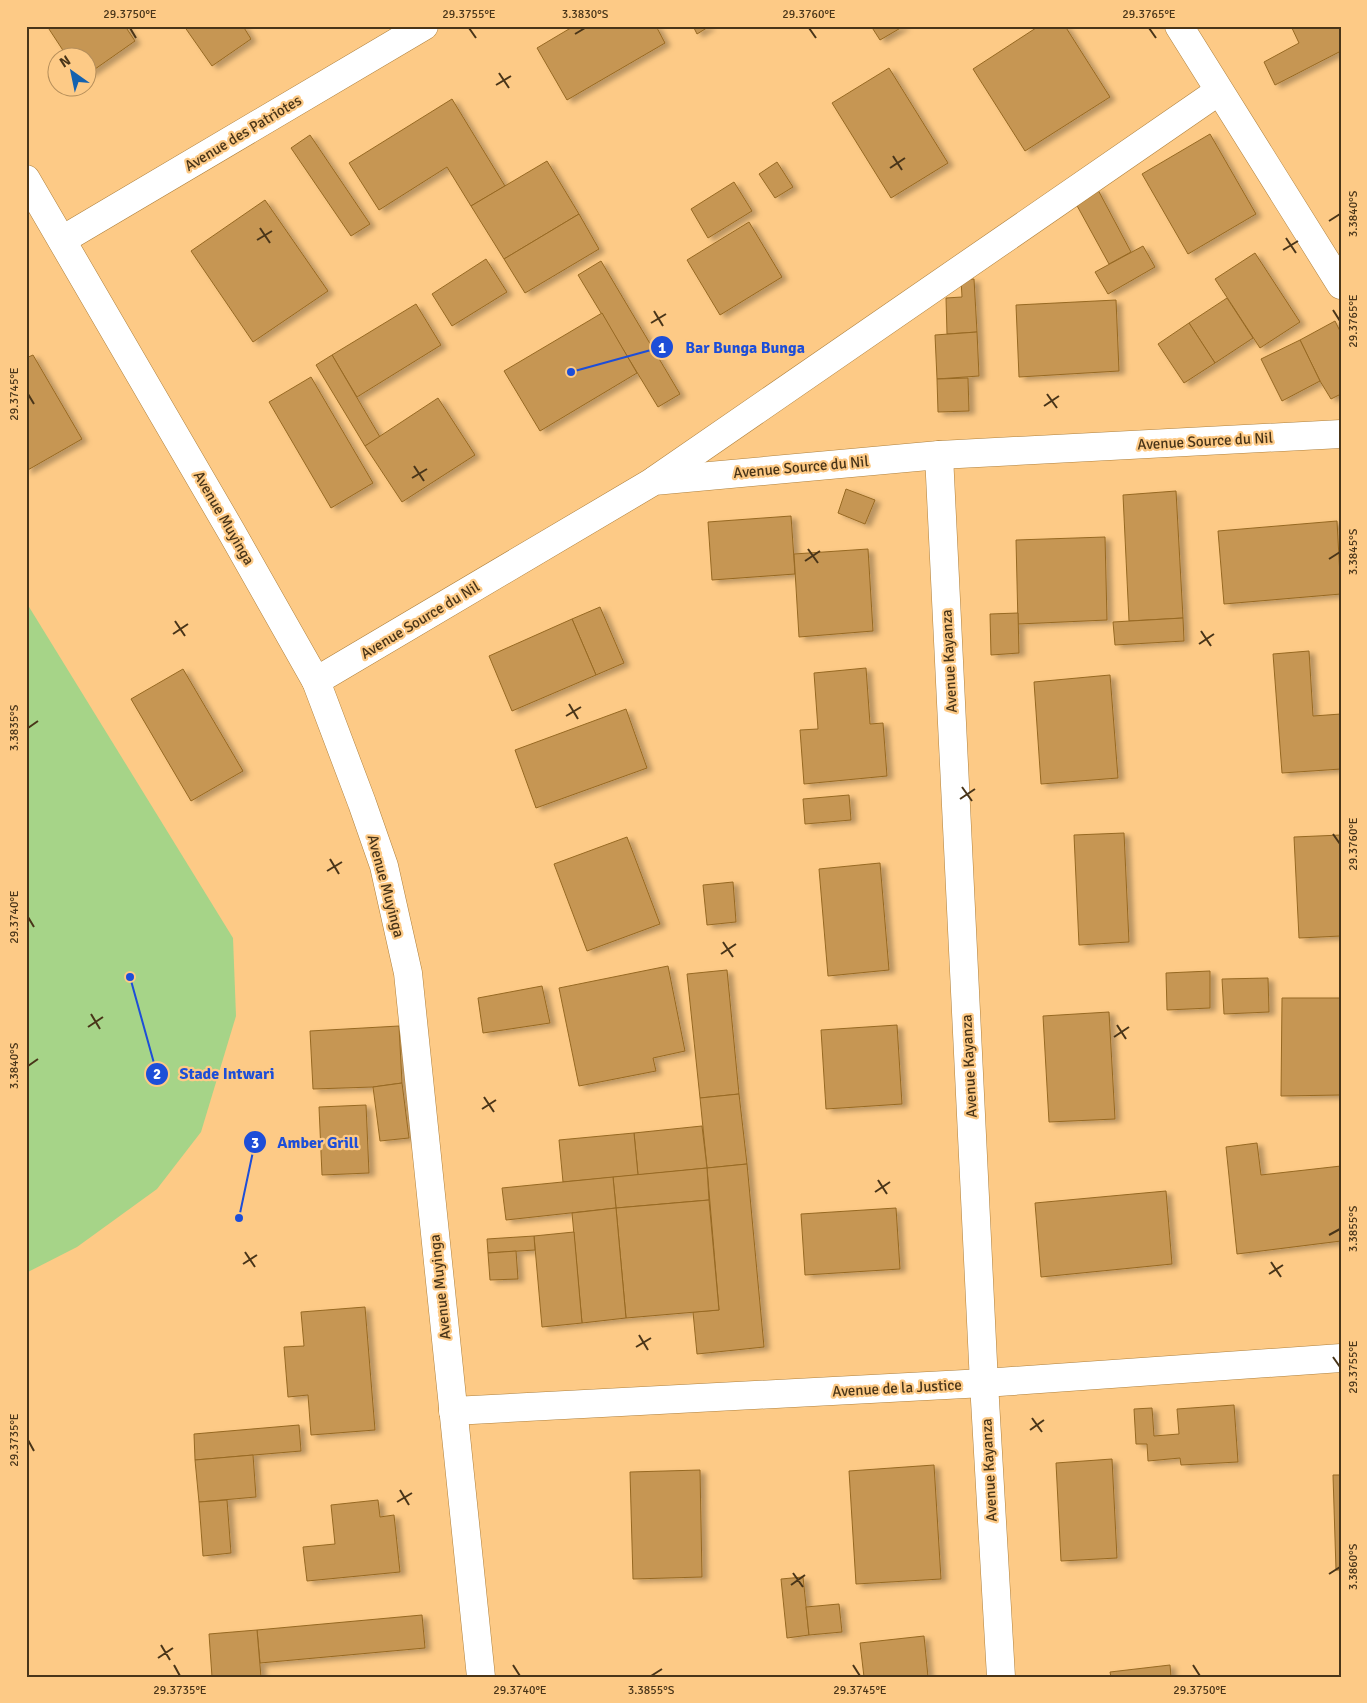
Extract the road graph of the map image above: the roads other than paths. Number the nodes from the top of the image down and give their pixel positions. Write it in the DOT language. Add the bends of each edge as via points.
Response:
graph roads {
  1 [pos="424,26"];
  2 [pos="1179,26"];
  3 [pos="1219,91"];
  4 [pos="26,179"];
  5 [pos="62,240"];
  6 [pos="1341,285"];
  7 [pos="1341,434"];
  8 [pos="939,455"];
  9 [pos="654,480"];
  10 [pos="316,682"];
  11 [pos="1341,1358"];
  12 [pos="984,1384"];
  13 [pos="453,1411"];
  14 [pos="481,1677"];
  15 [pos="1001,1677"];
  1 -- 5 [label="street, Avenue des Patriotes"];
  2 -- 3 [label="street"];
  3 -- 6 [label="street"];
  3 -- 9 [label="street"];
  4 -- 5 [label="street, Avenue Muyinga"];
  5 -- 10 [label="street, Avenue Muyinga"];
  7 -- 8 [label="street, Avenue Source du Nil"];
  8 -- 9 [label="street, Avenue Source du Nil"];
  8 -- 12 [label="street, Avenue Kayanza"];
  9 -- 10 [label="street, Avenue Source du Nil"];
  10 -- 13 [label="street, Avenue Muyinga" via="384,866 408,973"];
  11 -- 12 [label="street, Avenue de la Justice"];
  12 -- 13 [label="street, Avenue de la Justice"];
  12 -- 15 [label="street, Avenue Kayanza"];
  13 -- 14 [label="street, Avenue Muyinga"];
}
